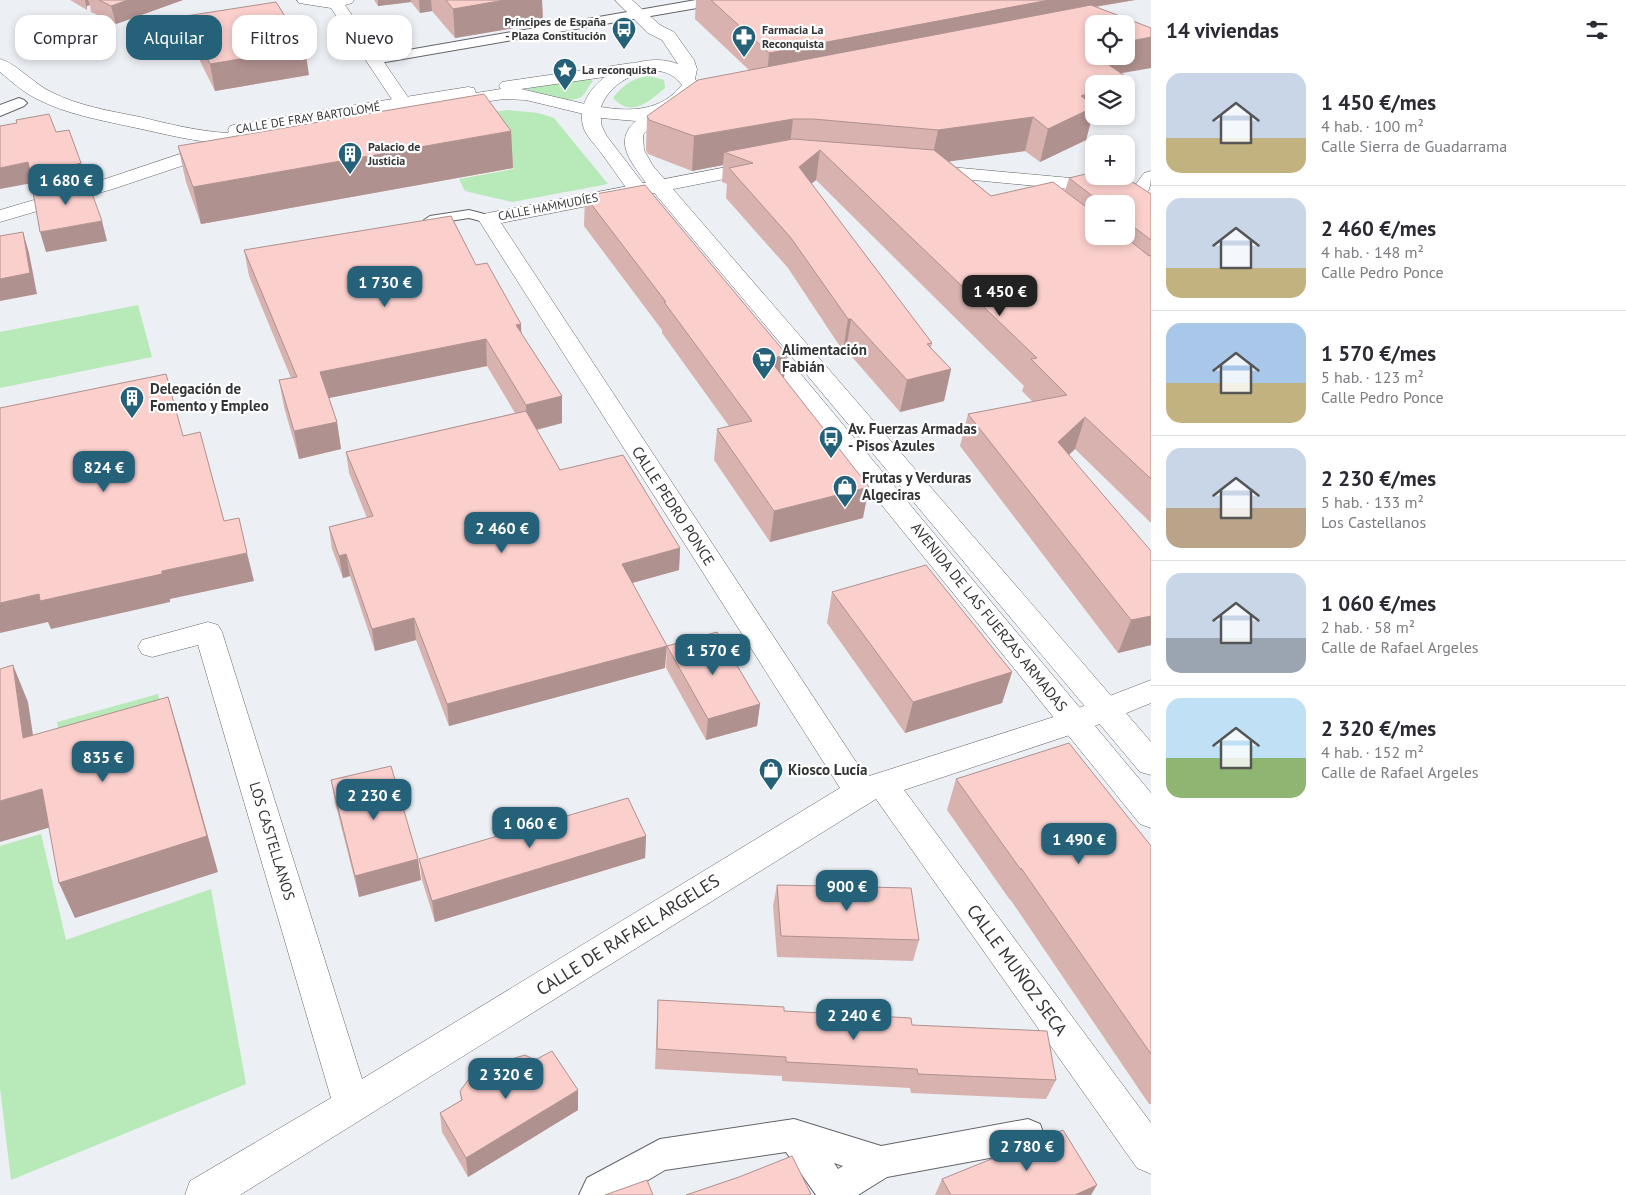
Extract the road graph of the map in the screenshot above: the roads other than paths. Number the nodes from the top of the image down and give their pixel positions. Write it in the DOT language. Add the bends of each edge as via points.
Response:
graph roads {
  1 [pos="305,0"];
  2 [pos="623,0"];
  3 [pos="720,0"];
  4 [pos="341,2"];
  5 [pos="638,14"];
  6 [pos="348,15"];
  7 [pos="654,29"];
  8 [pos="412,53"];
  9 [pos="374,60"];
  10 [pos="0,64"];
  11 [pos="632,68"];
  12 [pos="688,77"];
  13 [pos="19,104"];
  14 [pos="405,106"];
  15 [pos="0,111"];
  16 [pos="660,112"];
  17 [pos="592,118"];
  18 [pos="153,126"];
  19 [pos="243,138"];
  20 [pos="780,163"];
  21 [pos="906,169"];
  22 [pos="648,188"];
  23 [pos="1148,188"];
  24 [pos="0,216"];
  25 [pos="488,219"];
  26 [pos="419,222"];
  27 [pos="152,647"];
  28 [pos="1151,691"];
  29 [pos="1105,710"];
  30 [pos="1074,722"];
  31 [pos="1151,763"];
  32 [pos="871,788"];
  33 [pos="1151,815"];
  34 [pos="352,1106"];
  35 [pos="1028,1135"];
  36 [pos="1151,1155"];
  37 [pos="204,1195"];
  38 [pos="596,1195"];
  1 -- 4 [label="street" via="318,4"];
  2 -- 5 [label="street"];
  3 -- 5 [label="street"];
  4 -- 6 [label="street, CALLE DE FRAY BARTOLOMÉ"];
  5 -- 7 [label="street"];
  5 -- 8 [label="street"];
  7 -- 11 [label="street" via="652,49"];
  7 -- 12 [label="street" via="674,42 688,69"];
  9 -- 14 [label="street, CALLE DE FRAY BARTOLOMÉ"];
  10 -- 18 [label="street, CALLE DE FRAY BARTOLOMÉ" via="30,88 53,99 84,110"];
  11 -- 12 [label="street, CALLE DE FRAY BARTOLOMÉ" via="662,66"];
  11 -- 14 [label="street, CALLE DE FRAY BARTOLOMÉ"];
  11 -- 17 [label="street" via="603,87 594,102"];
  12 -- 16 [label="street, AVENIDA DE LAS FUERZAS ARMADAS" via="691,85 687,92"];
  13 -- 15 [label="street"];
  14 -- 17 [label="street, CALLE DE FRAY BARTOLOMÉ" via="504,94 526,95 568,106"];
  14 -- 18 [label="street, CALLE DE FRAY BARTOLOMÉ" via="242,129"];
  14 -- 19 [label="street, CALLE DE FRAY BARTOLOMÉ"];
  16 -- 17 [label="street"];
  16 -- 22 [label="street, AVENIDA DE LAS FUERZAS ARMADAS" via="646,120 632,140 633,151"];
  17 -- 22 [label="street, AVENIDA DE LAS FUERZAS ARMADAS"];
  18 -- 19 [label="street, CALLE DE FRAY BARTOLOMÉ" via="189,135"];
  19 -- 24 [label="street" via="109,184"];
  20 -- 22 [label="street, CALLE HAMMUDÍES"];
  21 -- 23 [label="street"];
  22 -- 25 [label="street, CALLE HAMMUDÍES"];
  22 -- 29 [label="street, AVENIDA DE LAS FUERZAS ARMADAS"];
  22 -- 30 [label="street, AVENIDA DE LAS FUERZAS ARMADAS"];
  25 -- 26 [label="lane" via="457,214"];
  25 -- 32 [label="street, CALLE PEDRO PONCE"];
  27 -- 34 [label="street, LOS CASTELLANOS" via="208,632"];
  28 -- 29 [label="street, CALLE DE RAFAEL ARGELES"];
  29 -- 30 [label="street, CALLE DE RAFAEL ARGELES"];
  29 -- 31 [label="street, AVENIDA DE LAS FUERZAS ARMADAS"];
  30 -- 32 [label="street, CALLE DE RAFAEL ARGELES"];
  30 -- 33 [label="street, AVENIDA DE LAS FUERZAS ARMADAS"];
  32 -- 34 [label="street, CALLE DE RAFAEL ARGELES"];
  32 -- 36 [label="street, CALLE MUÑOZ SECA"];
  34 -- 37 [label="street, CALLE DE RAFAEL ARGELES"];
  35 -- 38 [label="street" via="881,1162 833,1191 794,1135 660,1155 599,1190"];
}
